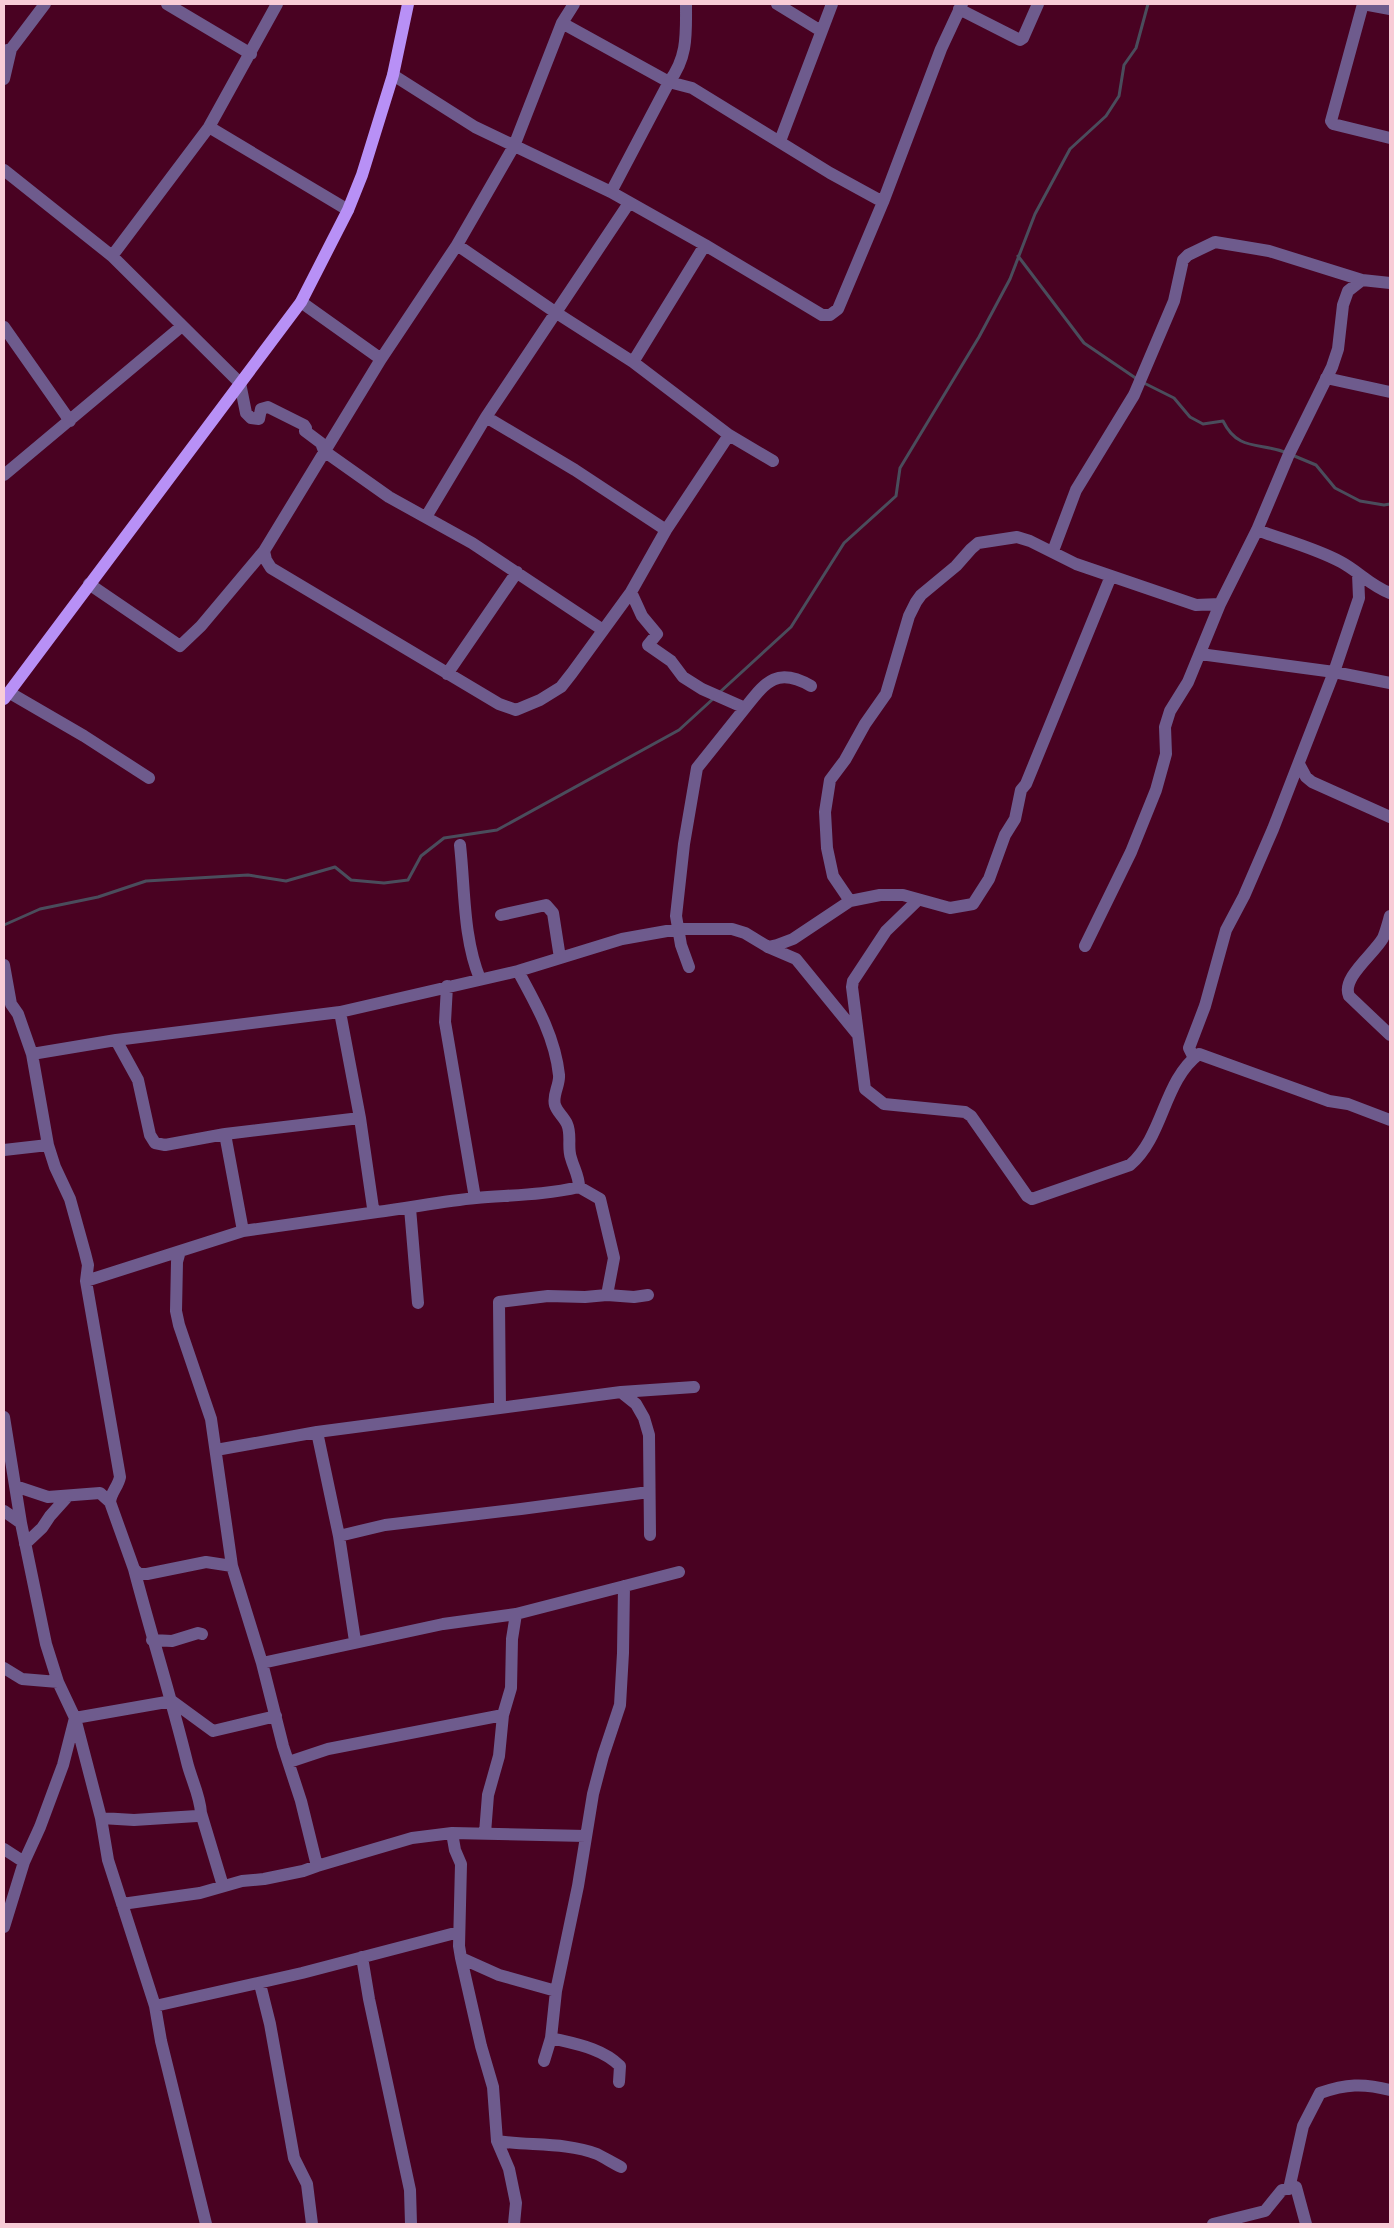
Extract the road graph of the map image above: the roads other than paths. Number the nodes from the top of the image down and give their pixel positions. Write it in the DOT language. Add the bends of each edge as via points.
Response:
graph roads {
  1 [pos="45,4"];
  2 [pos="167,4"];
  3 [pos="277,4"];
  4 [pos="408,4"];
  5 [pos="574,4"];
  6 [pos="686,4"];
  7 [pos="777,4"];
  8 [pos="832,4"];
  9 [pos="1038,4"];
  10 [pos="1363,4"];
  11 [pos="960,6"];
  12 [pos="1390,9"];
  13 [pos="562,23"];
  14 [pos="821,30"];
  15 [pos="7,50"];
  16 [pos="251,54"];
  17 [pos="393,75"];
  18 [pos="4,79"];
  19 [pos="669,82"];
  20 [pos="210,127"];
  21 [pos="1390,138"];
  22 [pos="780,142"];
  23 [pos="514,146"];
  24 [pos="4,170"];
  25 [pos="611,192"];
  26 [pos="883,202"];
  27 [pos="629,203"];
  28 [pos="348,210"];
  29 [pos="457,245"];
  30 [pos="705,245"];
  31 [pos="112,256"];
  32 [pos="1362,280"];
  33 [pos="1390,283"];
  34 [pos="300,302"];
  35 [pos="555,312"];
  36 [pos="182,326"];
  37 [pos="4,328"];
  38 [pos="381,359"];
  39 [pos="633,362"];
  40 [pos="1326,378"];
  41 [pos="240,383"];
  42 [pos="1390,392"];
  43 [pos="486,417"];
  44 [pos="70,421"];
  45 [pos="729,434"];
  46 [pos="324,451"];
  47 [pos="773,460"];
  48 [pos="4,475"];
  49 [pos="426,517"];
  50 [pos="666,530"];
  51 [pos="1257,530"];
  52 [pos="264,551"];
  53 [pos="1053,551"];
  54 [pos="517,572"];
  55 [pos="1358,574"];
  56 [pos="1111,576"];
  57 [pos="89,584"];
  58 [pos="631,592"];
  59 [pos="1390,593"];
  60 [pos="1220,604"];
  61 [pos="603,630"];
  62 [pos="1200,654"];
  63 [pos="1334,672"];
  64 [pos="447,674"];
  65 [pos="1390,683"];
  66 [pos="811,686"];
  67 [pos="5,698"];
  68 [pos="745,708"];
  69 [pos="1299,764"];
  70 [pos="149,778"];
  71 [pos="1390,817"];
  72 [pos="460,845"];
  73 [pos="918,900"];
  74 [pos="850,901"];
  75 [pos="500,914"];
  76 [pos="1390,916"];
  77 [pos="678,928"];
  78 [pos="1086,946"];
  79 [pos="768,947"];
  80 [pos="560,958"];
  81 [pos="4,964"];
  82 [pos="689,966"];
  83 [pos="518,971"];
  84 [pos="480,979"];
  85 [pos="447,986"];
  86 [pos="340,1012"];
  87 [pos="858,1035"];
  88 [pos="1390,1035"];
  89 [pos="116,1040"];
  90 [pos="32,1054"];
  91 [pos="1194,1058"];
  92 [pos="360,1118"];
  93 [pos="1390,1120"];
  94 [pos="225,1134"];
  95 [pos="48,1145"];
  96 [pos="4,1150"];
  97 [pos="579,1187"];
  98 [pos="474,1198"];
  99 [pos="410,1208"];
  100 [pos="377,1212"];
  101 [pos="243,1231"];
  102 [pos="180,1251"];
  103 [pos="86,1281"];
  104 [pos="607,1295"];
  105 [pos="648,1295"];
  106 [pos="418,1303"];
  107 [pos="694,1387"];
  108 [pos="621,1392"];
  109 [pos="500,1408"];
  110 [pos="4,1417"];
  111 [pos="317,1432"];
  112 [pos="216,1450"];
  113 [pos="15,1486"];
  114 [pos="648,1492"];
  115 [pos="68,1496"];
  116 [pos="107,1496"];
  117 [pos="4,1511"];
  118 [pos="20,1523"];
  119 [pos="650,1535"];
  120 [pos="339,1536"];
  121 [pos="25,1544"];
  122 [pos="232,1566"];
  123 [pos="134,1569"];
  124 [pos="679,1572"];
  125 [pos="624,1586"];
  126 [pos="516,1614"];
  127 [pos="202,1634"];
  128 [pos="152,1640"];
  129 [pos="355,1641"];
  130 [pos="262,1663"];
  131 [pos="4,1668"];
  132 [pos="58,1682"];
  133 [pos="172,1701"];
  134 [pos="502,1715"];
  135 [pos="276,1716"];
  136 [pos="75,1718"];
  137 [pos="289,1762"];
  138 [pos="201,1813"];
  139 [pos="101,1818"];
  140 [pos="452,1833"];
  141 [pos="486,1833"];
  142 [pos="586,1836"];
  143 [pos="4,1849"];
  144 [pos="24,1862"];
  145 [pos="317,1866"];
  146 [pos="223,1886"];
  147 [pos="122,1904"];
  148 [pos="4,1927"];
  149 [pos="459,1932"];
  150 [pos="362,1957"];
  151 [pos="461,1958"];
  152 [pos="260,1984"];
  153 [pos="556,1992"];
  154 [pos="155,2006"];
  155 [pos="551,2038"];
  156 [pos="544,2061"];
  157 [pos="619,2082"];
  158 [pos="1390,2090"];
  159 [pos="497,2142"];
  160 [pos="621,2167"];
  161 [pos="1289,2189"];
  162 [pos="206,2224"];
  163 [pos="312,2224"];
  164 [pos="411,2224"];
  165 [pos="514,2224"];
  166 [pos="1213,2224"];
  167 [pos="1306,2224"];
  1 -- 15 [label="street"];
  2 -- 16 [label="street"];
  3 -- 16 [label="street"];
  4 -- 17 [label="main road"];
  5 -- 13 [label="street"];
  6 -- 19 [label="street" via="684,53"];
  7 -- 14 [label="street"];
  8 -- 14 [label="street"];
  9 -- 11 [label="street" via="1024,38 1020,40"];
  10 -- 12 [label="street"];
  10 -- 21 [label="street" via="1331,121"];
  11 -- 26 [label="street"];
  13 -- 19 [label="street"];
  13 -- 23 [label="street"];
  14 -- 22 [label="street"];
  15 -- 18 [label="street"];
  16 -- 20 [label="street"];
  17 -- 23 [label="street" via="464,121"];
  17 -- 28 [label="main road"];
  19 -- 22 [label="street" via="692,88"];
  19 -- 25 [label="street"];
  20 -- 28 [label="street"];
  20 -- 31 [label="street"];
  22 -- 26 [label="street"];
  23 -- 25 [label="street"];
  23 -- 29 [label="street"];
  24 -- 31 [label="street"];
  25 -- 27 [label="street"];
  26 -- 30 [label="street" via="838,309 830,315 822,315"];
  27 -- 30 [label="street"];
  27 -- 35 [label="street"];
  28 -- 34 [label="main road"];
  29 -- 35 [label="street"];
  29 -- 38 [label="street"];
  30 -- 39 [label="street"];
  31 -- 36 [label="street"];
  32 -- 33 [label="street"];
  32 -- 40 [label="street" via="1348,291 1343,305 1338,349"];
  32 -- 53 [label="street" via="1269,251 1215,242 1188,255 1183,260 1174,301 1134,395 1076,490"];
  34 -- 38 [label="street"];
  34 -- 41 [label="main road"];
  35 -- 39 [label="street"];
  35 -- 43 [label="street"];
  36 -- 41 [label="street"];
  36 -- 44 [label="street"];
  37 -- 44 [label="street"];
  38 -- 46 [label="street"];
  39 -- 45 [label="street"];
  40 -- 42 [label="street"];
  40 -- 51 [label="street"];
  41 -- 46 [label="street" via="246,414 259,420 262,409 275,409 304,425 305,432 321,443"];
  41 -- 57 [label="main road"];
  43 -- 49 [label="street"];
  43 -- 50 [label="street"];
  44 -- 48 [label="street"];
  45 -- 47 [label="street"];
  45 -- 50 [label="street"];
  46 -- 49 [label="street" via="389,497"];
  46 -- 52 [label="street"];
  49 -- 54 [label="street"];
  50 -- 58 [label="street"];
  51 -- 55 [label="street" via="1329,556"];
  51 -- 60 [label="street"];
  52 -- 57 [label="street" via="180,646"];
  52 -- 64 [label="street" via="271,568"];
  53 -- 56 [label="street" via="1076,564"];
  53 -- 74 [label="street" via="1017,537 978,543 916,602 886,694 828,788 825,812 827,848 833,876"];
  54 -- 61 [label="street"];
  54 -- 64 [label="street"];
  55 -- 59 [label="street"];
  55 -- 63 [label="street" via="1359,598"];
  56 -- 60 [label="street" via="1196,605"];
  56 -- 73 [label="street" via="1021,790 1015,819 985,885 973,904 950,908"];
  57 -- 67 [label="main road"];
  58 -- 61 [label="street"];
  58 -- 68 [label="street" via="642,616 658,634 648,645 671,661 684,678"];
  60 -- 62 [label="street"];
  61 -- 64 [label="street" via="561,687 516,710 499,704"];
  62 -- 63 [label="street"];
  62 -- 78 [label="street" via="1165,727 1166,754 1156,790 1131,852"];
  63 -- 65 [label="street"];
  63 -- 69 [label="street"];
  66 -- 68 [label="street" via="785,678 774,679 766,683"];
  67 -- 70 [label="street" via="84,736"];
  68 -- 77 [label="street" via="697,768 678,888"];
  69 -- 71 [label="street" via="1312,782"];
  69 -- 91 [label="street" via="1244,896 1226,930 1205,1006 1189,1048"];
  72 -- 84 [label="street" via="473,964"];
  73 -- 74 [label="street" via="903,895 880,895"];
  73 -- 87 [label="street" via="886,931 853,981"];
  74 -- 79 [label="street" via="793,939"];
  75 -- 80 [label="street" via="546,905 553,913"];
  76 -- 88 [label="street" via="1383,937 1346,990"];
  77 -- 79 [label="street" via="732,929"];
  77 -- 80 [label="street" via="622,939"];
  77 -- 82 [label="street"];
  79 -- 87 [label="street" via="796,959"];
  80 -- 83 [label="street"];
  81 -- 90 [label="street" via="11,1004 18,1014"];
  83 -- 84 [label="street"];
  83 -- 97 [label="street" via="546,1023 550,1037 559,1075 555,1108 567,1123 570,1157 579,1177"];
  84 -- 85 [label="street"];
  85 -- 86 [label="street"];
  85 -- 98 [label="street" via="445,1022"];
  86 -- 89 [label="street"];
  86 -- 92 [label="street"];
  87 -- 91 [label="street" via="865,1090 872,1097 884,1104 964,1112 971,1116 1032,1199 1130,1165 1151,1141 1176,1084"];
  89 -- 90 [label="street"];
  89 -- 94 [label="street" via="138,1080 150,1135 155,1143 165,1145"];
  90 -- 95 [label="street"];
  91 -- 93 [label="street" via="1199,1054"];
  92 -- 94 [label="street"];
  92 -- 100 [label="street"];
  94 -- 101 [label="street"];
  95 -- 96 [label="street"];
  95 -- 103 [label="street" via="70,1199 88,1265"];
  97 -- 98 [label="street" via="559,1192"];
  97 -- 104 [label="street" via="600,1199 605,1215 614,1258"];
  98 -- 99 [label="street"];
  99 -- 100 [label="street"];
  99 -- 106 [label="street"];
  100 -- 101 [label="street"];
  101 -- 102 [label="street"];
  102 -- 103 [label="street"];
  102 -- 112 [label="street" via="176,1311 187,1352 206,1398"];
  103 -- 116 [label="street" via="120,1477 118,1486"];
  104 -- 105 [label="street"];
  104 -- 109 [label="street" via="548,1296 499,1302"];
  107 -- 108 [label="street"];
  108 -- 109 [label="street"];
  108 -- 114 [label="street" via="636,1404 649,1434"];
  109 -- 111 [label="street"];
  110 -- 113 [label="street"];
  111 -- 112 [label="street"];
  111 -- 120 [label="street"];
  112 -- 122 [label="street"];
  113 -- 115 [label="street" via="48,1497"];
  113 -- 118 [label="street"];
  114 -- 119 [label="street"];
  114 -- 120 [label="street" via="385,1525"];
  115 -- 116 [label="street"];
  115 -- 121 [label="street"];
  116 -- 123 [label="street"];
  117 -- 118 [label="street"];
  118 -- 121 [label="street"];
  120 -- 129 [label="street"];
  121 -- 132 [label="street" via="46,1644"];
  122 -- 123 [label="street" via="206,1562 147,1574 139,1574"];
  122 -- 130 [label="street"];
  123 -- 128 [label="street"];
  124 -- 125 [label="street"];
  125 -- 126 [label="street"];
  125 -- 142 [label="street" via="620,1705 595,1784"];
  126 -- 129 [label="street"];
  126 -- 134 [label="street" via="511,1688"];
  127 -- 128 [label="street" via="172,1641"];
  128 -- 133 [label="street"];
  129 -- 130 [label="street"];
  130 -- 135 [label="street"];
  131 -- 132 [label="street" via="22,1679"];
  132 -- 136 [label="street"];
  133 -- 135 [label="street" via="213,1731"];
  133 -- 136 [label="street"];
  133 -- 138 [label="street"];
  134 -- 137 [label="street" via="328,1749"];
  134 -- 141 [label="street" via="499,1756 488,1796"];
  135 -- 137 [label="street"];
  136 -- 139 [label="street"];
  136 -- 144 [label="street" via="63,1764"];
  137 -- 145 [label="street"];
  138 -- 139 [label="street" via="197,1816 149,1819"];
  138 -- 146 [label="street"];
  139 -- 147 [label="street" via="108,1860"];
  140 -- 141 [label="street"];
  140 -- 145 [label="street" via="412,1838"];
  140 -- 149 [label="street" via="461,1864"];
  141 -- 142 [label="street"];
  142 -- 153 [label="street"];
  143 -- 144 [label="street"];
  144 -- 148 [label="street"];
  145 -- 146 [label="street" via="264,1880"];
  146 -- 147 [label="street" via="179,1897"];
  147 -- 154 [label="street"];
  149 -- 150 [label="street"];
  149 -- 151 [label="street"];
  150 -- 152 [label="street"];
  150 -- 164 [label="street" via="410,2190"];
  151 -- 153 [label="street" via="499,1975"];
  151 -- 159 [label="street" via="492,2087"];
  152 -- 154 [label="street"];
  152 -- 163 [label="street" via="294,2158 307,2184"];
  153 -- 155 [label="street"];
  154 -- 162 [label="street"];
  155 -- 156 [label="street"];
  155 -- 157 [label="street" via="610,2056 620,2066"];
  158 -- 161 [label="street" via="1359,2084 1320,2093 1303,2126"];
  159 -- 160 [label="street" via="579,2150 596,2154"];
  159 -- 165 [label="street" via="509,2169 516,2203"];
  161 -- 166 [label="street" via="1282,2190 1266,2211"];
  161 -- 167 [label="street" via="1296,2187"];
}
